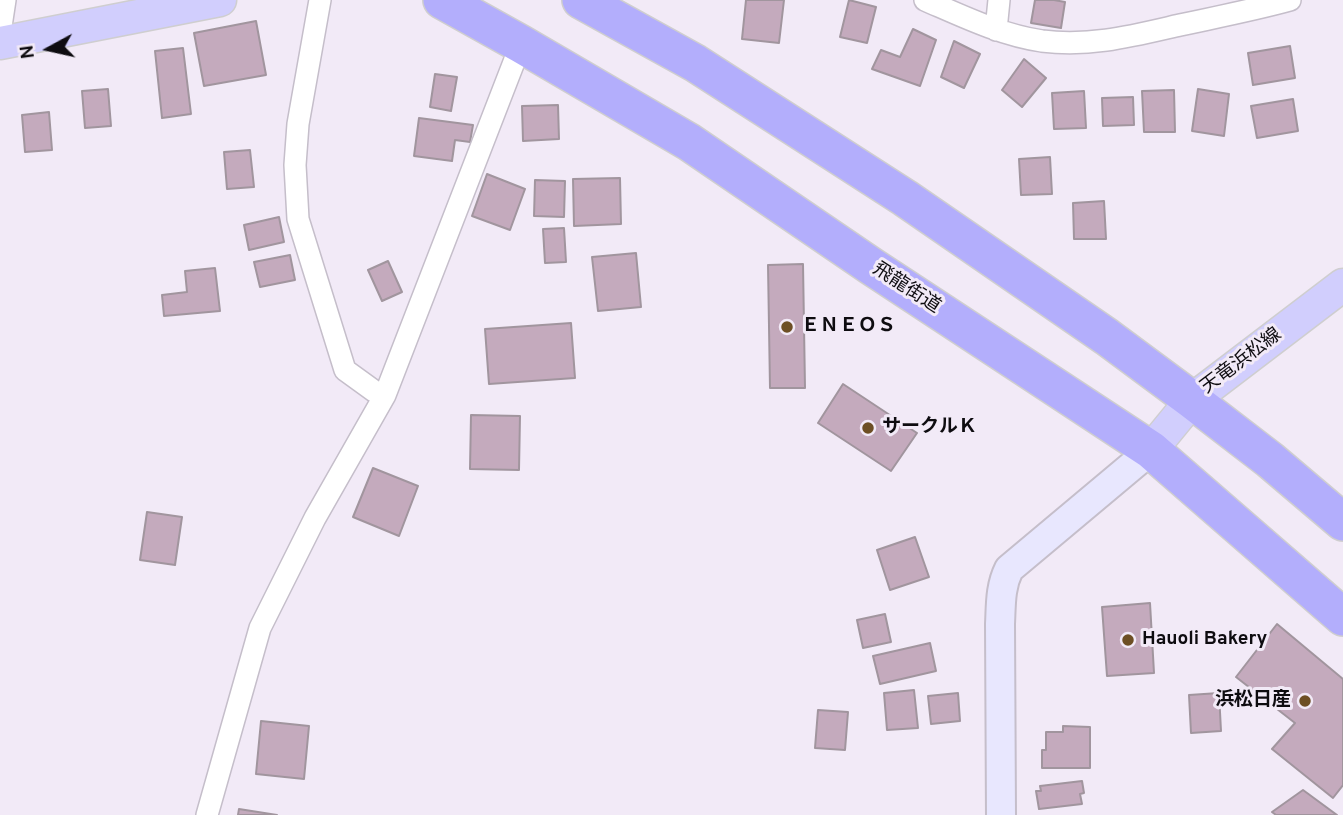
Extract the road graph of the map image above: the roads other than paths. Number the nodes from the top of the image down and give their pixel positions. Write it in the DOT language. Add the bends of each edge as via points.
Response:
graph roads {
  1 [pos="5,0"];
  2 [pos="220,0"];
  3 [pos="320,0"];
  4 [pos="442,0"];
  5 [pos="581,0"];
  6 [pos="925,0"];
  7 [pos="999,0"];
  8 [pos="1290,0"];
  9 [pos="996,30"];
  10 [pos="0,33"];
  11 [pos="0,43"];
  12 [pos="522,44"];
  13 [pos="1343,285"];
  14 [pos="385,395"];
  15 [pos="1192,400"];
  16 [pos="1151,450"];
  17 [pos="1343,522"];
  18 [pos="1343,617"];
  19 [pos="207,815"];
  20 [pos="1001,815"];
  1 -- 10 [label="street"];
  2 -- 11 [label="main road"];
  3 -- 14 [label="street" via="298,124 298,219 345,370"];
  4 -- 12 [label="highway, 飛龍街道"];
  5 -- 15 [label="highway" via="695,63 905,198"];
  6 -- 9 [label="street"];
  7 -- 9 [label="street"];
  8 -- 9 [label="street" via="1101,42 1039,41"];
  12 -- 14 [label="street"];
  12 -- 16 [label="highway, 飛龍街道" via="689,142"];
  13 -- 15 [label="main road, 天竜浜松線"];
  14 -- 19 [label="street" via="315,518 260,628"];
  15 -- 16 [label="main road, 天竜浜松線"];
  15 -- 17 [label="highway"];
  16 -- 18 [label="highway, 飛龍街道"];
  16 -- 20 [label="street" via="1009,569 1004,579"];
}
